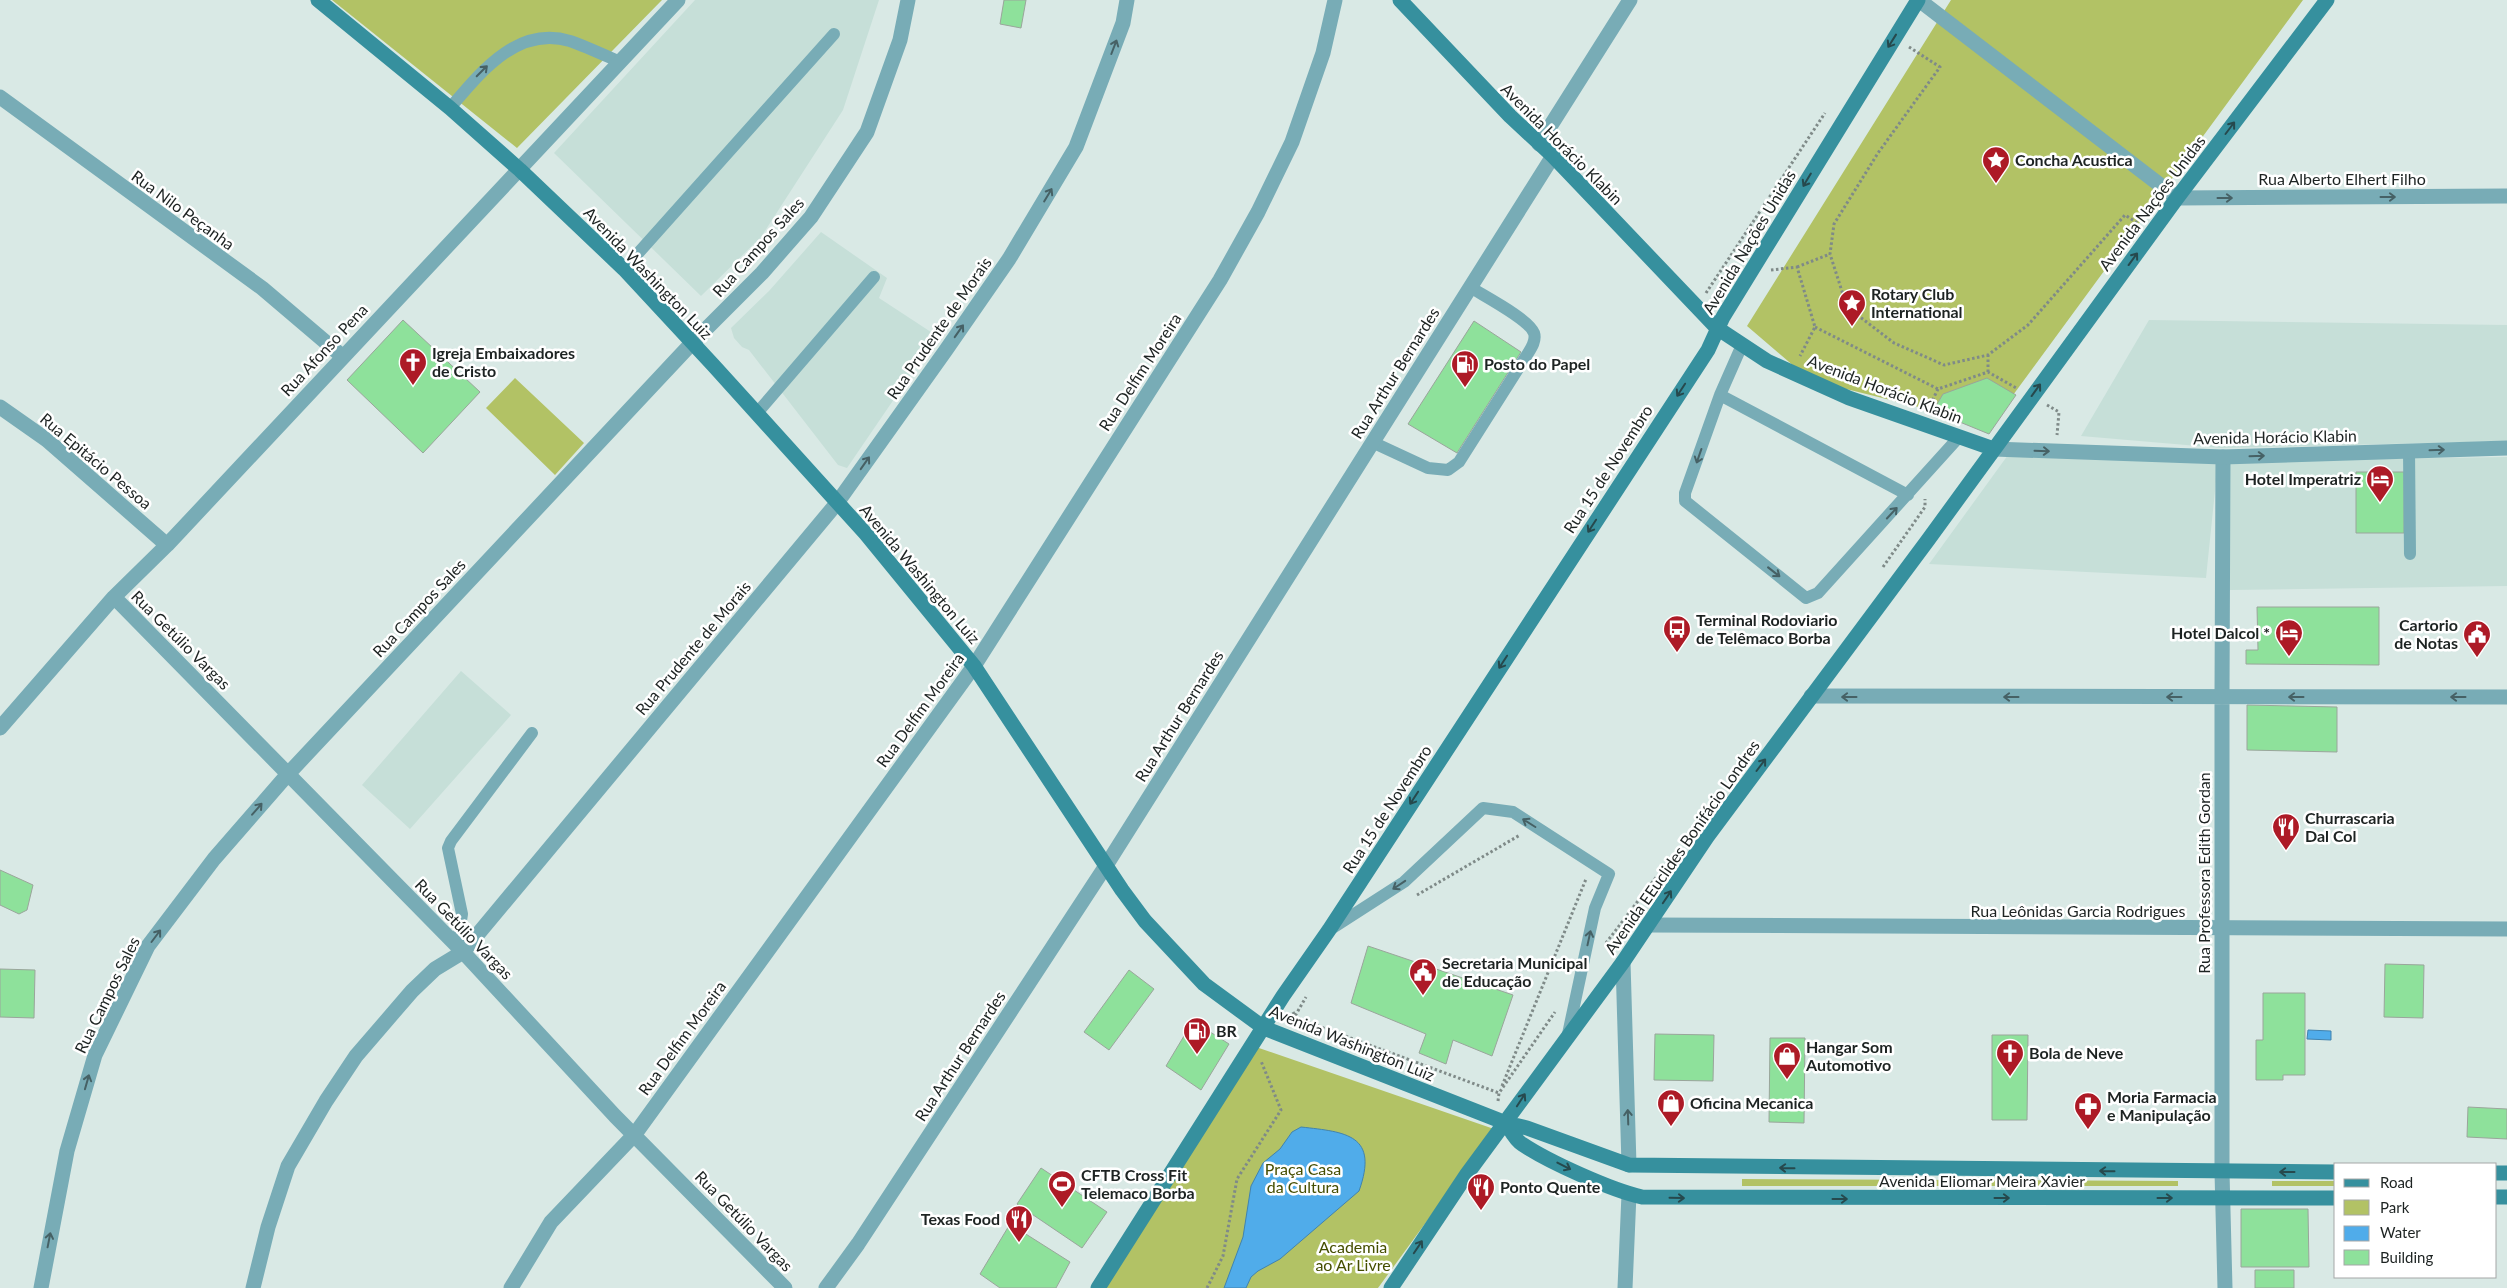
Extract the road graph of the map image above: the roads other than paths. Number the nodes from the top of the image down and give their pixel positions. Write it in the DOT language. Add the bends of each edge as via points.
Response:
graph roads {
  1 [pos="678,0"];
  2 [pos="908,0"];
  3 [pos="1127,0"];
  4 [pos="1335,0"];
  5 [pos="1400,0"];
  6 [pos="1630,0"];
  7 [pos="1918,0"];
  8 [pos="2327,0"];
  9 [pos="324,2"];
  10 [pos="834,34"];
  11 [pos="620,62"];
  12 [pos="0,97"];
  13 [pos="450,108"];
  14 [pos="1539,144"];
  15 [pos="1553,156"];
  16 [pos="520,170"];
  17 [pos="2507,196"];
  18 [pos="2177,198"];
  19 [pos="624,269"];
  20 [pos="874,277"];
  21 [pos="1470,287"];
  22 [pos="1717,328"];
  23 [pos="692,343"];
  24 [pos="1742,345"];
  25 [pos="1708,350"];
  26 [pos="342,356"];
  27 [pos="1720,395"];
  28 [pos="0,407"];
  29 [pos="756,413"];
  30 [pos="2008,429"];
  31 [pos="1959,437"];
  32 [pos="1372,442"];
  33 [pos="2507,448"];
  34 [pos="1994,449"];
  35 [pos="2409,451"];
  36 [pos="2223,457"];
  37 [pos="1908,495"];
  38 [pos="836,503"];
  39 [pos="167,545"];
  40 [pos="2410,554"];
  41 [pos="114,597"];
  42 [pos="974,666"];
  43 [pos="1811,696"];
  44 [pos="2222,697"];
  45 [pos="2507,697"];
  46 [pos="0,728"];
  47 [pos="532,733"];
  48 [pos="288,774"];
  49 [pos="1107,864"];
  50 [pos="1648,925"];
  51 [pos="2222,929"];
  52 [pos="2507,929"];
  53 [pos="1329,930"];
  54 [pos="460,949"];
  55 [pos="1623,962"];
  56 [pos="1264,1028"];
  57 [pos="1568,1037"];
  58 [pos="1506,1123"];
  59 [pos="635,1134"];
  60 [pos="1629,1165"];
  61 [pos="2222,1172"];
  62 [pos="2334,1172"];
  63 [pos="1629,1194"];
  64 [pos="2222,1198"];
  65 [pos="2334,1198"];
  66 [pos="41,1288"];
  67 [pos="253,1288"];
  68 [pos="510,1288"];
  69 [pos="786,1288"];
  70 [pos="826,1288"];
  71 [pos="1098,1288"];
  72 [pos="1391,1288"];
  73 [pos="1625,1288"];
  74 [pos="2225,1288"];
  1 -- 11 [label="street, Rua Afonso Pena"];
  2 -- 23 [label="street, Rua Campos Sales" via="900,40 867,132 811,217 762,273"];
  38 -- 3 [label="street, Rua Prudente de Morais, one-way" via="1009,259 1076,147 1123,23"];
  4 -- 42 [label="street, Rua Delfim Moreira" via="1322,53 1292,142 1258,212 1220,280"];
  5 -- 14 [label="main road, Avenida Horácio Klabin"];
  6 -- 14 [label="street"];
  7 -- 18 [label="street"];
  7 -- 22 [label="main road, Avenida Nações Unidas, one-way"];
  18 -- 8 [label="main road, Avenida Nações Unidas, one-way"];
  9 -- 13 [label="main road, Avenida Washington Luiz"];
  10 -- 19 [label="lane"];
  13 -- 11 [label="lane, one-way" via="495,60 524,42 546,37 569,41"];
  11 -- 16 [label="street, Rua Afonso Pena"];
  12 -- 26 [label="street, Rua Nilo Peçanha" via="262,288"];
  13 -- 16 [label="main road, Avenida Washington Luiz"];
  14 -- 15 [label="main road, Avenida Horácio Klabin"];
  15 -- 21 [label="street, Rua Arthur Bernardes"];
  15 -- 22 [label="main road, Avenida Horácio Klabin"];
  16 -- 19 [label="main road, Avenida Washington Luiz"];
  16 -- 26 [label="street, Rua Afonso Pena"];
  18 -- 17 [label="street, Rua Alberto Elhert Filho, one-way"];
  30 -- 18 [label="main road, Avenida Nações Unidas, one-way" via="2028,394"];
  19 -- 23 [label="main road, Avenida Washington Luiz"];
  20 -- 29 [label="lane"];
  21 -- 32 [label="street, Rua Arthur Bernardes"];
  21 -- 32 [label="lane" via="1526,323 1534,333 1534,342 1460,462 1448,470 1428,468"];
  22 -- 24 [label="main road, Avenida Horácio Klabin"];
  22 -- 25 [label="main road, Avenida Nações Unidas"];
  23 -- 29 [label="main road, Avenida Washington Luiz"];
  23 -- 48 [label="street, Rua Campos Sales"];
  24 -- 27 [label="lane"];
  24 -- 31 [label="main road, Avenida Horácio Klabin" via="1767,361 1849,398"];
  25 -- 53 [label="main road, Rua 15 de Novembro, one-way"];
  26 -- 39 [label="street, Rua Afonso Pena"];
  27 -- 37 [label="lane"];
  27 -- 37 [label="lane, one-way" via="1684,493 1685,501 1806,598 1818,593"];
  28 -- 39 [label="street, Rua Epitácio Pessoa" via="47,440"];
  29 -- 38 [label="main road, Avenida Washington Luiz"];
  30 -- 34 [label="main road, Avenida EEuclides Bonifácio Londres"];
  31 -- 34 [label="main road, Avenida Horácio Klabin"];
  31 -- 37 [label="lane"];
  32 -- 49 [label="street, Rua Arthur Bernardes"];
  35 -- 33 [label="street, Avenida Horácio Klabin, one-way"];
  34 -- 36 [label="street, Avenida Horácio Klabin, one-way"];
  34 -- 43 [label="main road, Avenida EEuclides Bonifácio Londres"];
  36 -- 35 [label="street, Avenida Horácio Klabin, one-way"];
  35 -- 40 [label="lane"];
  36 -- 44 [label="street, Rua Professora Edith Gordan"];
  38 -- 42 [label="main road, Avenida Washington Luiz" via="866,534"];
  38 -- 54 [label="street, Rua Prudente de Morais"];
  39 -- 41 [label="street, Rua Afonso Pena"];
  41 -- 46 [label="street, Rua Afonso Pena"];
  41 -- 48 [label="street, Rua Getúlio Vargas"];
  42 -- 49 [label="main road, Avenida Washington Luiz"];
  42 -- 59 [label="street, Rua Delfim Moreira"];
  44 -- 43 [label="street, one-way"];
  50 -- 43 [label="main road, Avenida EEuclides Bonifácio Londres, one-way" via="1707,837"];
  45 -- 44 [label="street, one-way"];
  44 -- 51 [label="street, Rua Professora Edith Gordan"];
  47 -- 54 [label="lane" via="448,848 462,914"];
  48 -- 54 [label="street, Rua Getúlio Vargas"];
  66 -- 48 [label="street, Rua Campos Sales, one-way" via="67,1151 95,1055 148,946 214,859"];
  49 -- 56 [label="main road, Avenida Washington Luiz" via="1145,921 1204,984"];
  49 -- 70 [label="street, Rua Arthur Bernardes"];
  50 -- 51 [label="street, Rua Leônidas Garcia Rodrigues"];
  50 -- 55 [label="main road, Avenida EEuclides Bonifácio Londres"];
  51 -- 52 [label="street, Rua Leônidas Garcia Rodrigues"];
  51 -- 61 [label="street, Rua Professora Edith Gordan"];
  53 -- 56 [label="main road, Rua 15 de Novembro"];
  57 -- 53 [label="lane, one-way" via="1596,908 1609,874 1513,812 1483,808 1404,882"];
  54 -- 59 [label="street, Rua Getúlio Vargas" via="614,1116"];
  54 -- 67 [label="street, Rua Prudente de Morais" via="412,990 356,1056 326,1100 288,1166"];
  55 -- 57 [label="main road, Avenida EEuclides Bonifácio Londres"];
  60 -- 55 [label="street, one-way"];
  56 -- 58 [label="main road, Avenida Washington Luiz"];
  56 -- 71 [label="main road, Rua 15 de Novembro"];
  58 -- 57 [label="main road, Avenida EEuclides Bonifácio Londres, one-way" via="1522,1096"];
  58 -- 60 [label="main road, Avenida Washington Luiz"];
  58 -- 63 [label="main road, one-way" via="1520,1143"];
  72 -- 58 [label="main road, Avenida EEuclides Bonifácio Londres, one-way" via="1467,1174"];
  59 -- 68 [label="street, Rua Delfim Moreira" via="551,1222"];
  59 -- 69 [label="street, Rua Getúlio Vargas"];
  61 -- 60 [label="main road, Avenida Eliomar Meira Xavier, one-way"];
  62 -- 61 [label="main road, Avenida Eliomar Meira Xavier, one-way"];
  61 -- 64 [label="street, Rua Professora Edith Gordan"];
  63 -- 64 [label="main road, Avenida Eliomar Meira Xavier, one-way" via="1652,1198"];
  63 -- 73 [label="street"];
  64 -- 65 [label="main road, Avenida Eliomar Meira Xavier"];
  64 -- 74 [label="street, Rua Professora Edith Gordan"];
}
